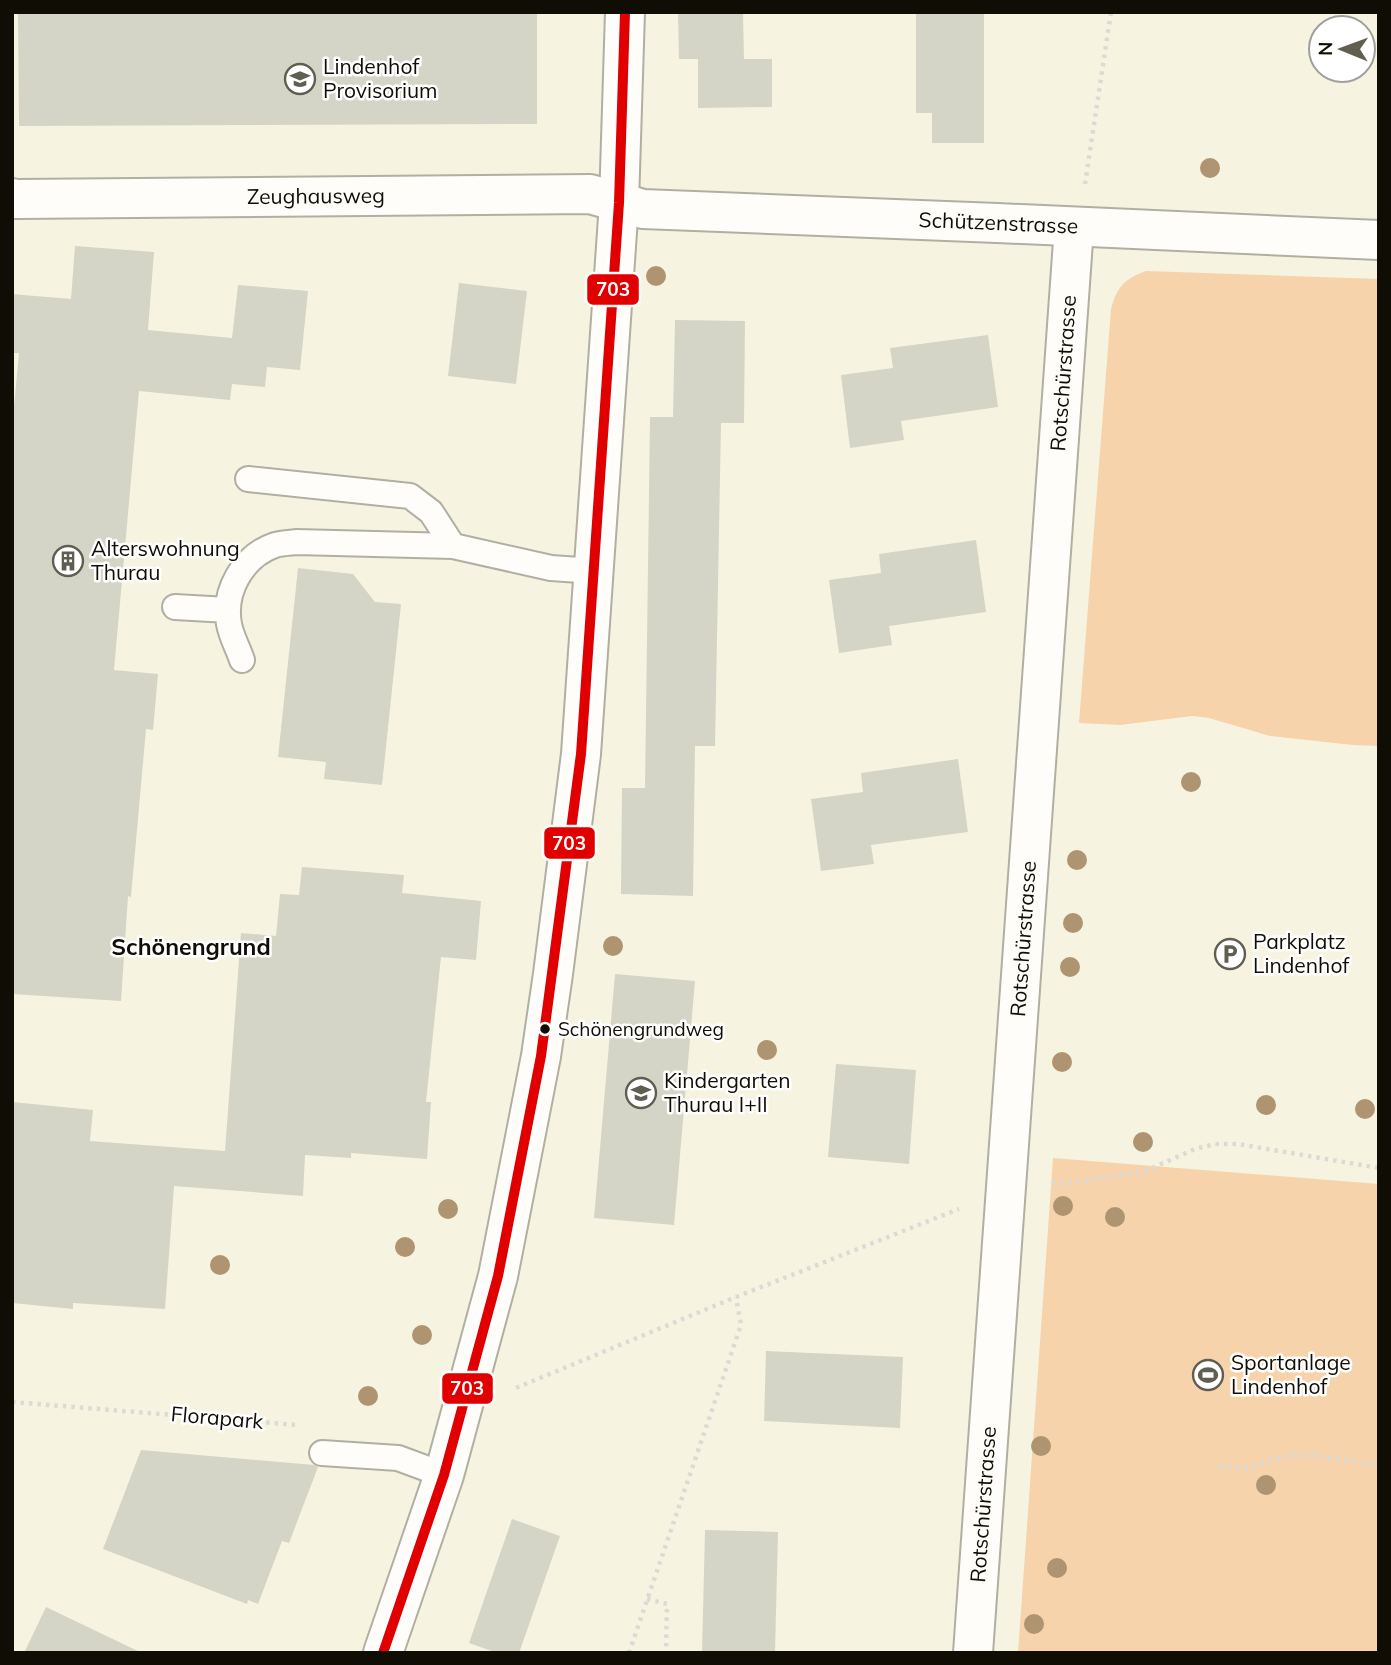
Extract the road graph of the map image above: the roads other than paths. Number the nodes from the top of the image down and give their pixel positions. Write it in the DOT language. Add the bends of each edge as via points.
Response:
graph roads {
  1 [pos="625,12"];
  2 [pos="12,198"];
  3 [pos="619,203"];
  4 [pos="1074,227"];
  5 [pos="1379,240"];
  6 [pos="248,479"];
  7 [pos="453,546"];
  8 [pos="594,571"];
  9 [pos="175,607"];
  10 [pos="228,610"];
  11 [pos="242,660"];
  12 [pos="322,1453"];
  13 [pos="444,1475"];
  14 [pos="383,1653"];
  15 [pos="973,1653"];
  1 -- 3 [label="street"];
  2 -- 3 [label="street, Zeughausweg" via="590,194"];
  3 -- 4 [label="street, Schützenstrasse" via="642,209"];
  3 -- 8 [label="street"];
  4 -- 5 [label="street, Schützenstrasse"];
  4 -- 15 [label="street, Rotschürstrasse"];
  6 -- 7 [label="lane" via="410,496 431,513"];
  7 -- 8 [label="lane" via="551,568"];
  7 -- 10 [label="lane" via="274,545 240,570"];
  8 -- 13 [label="street" via="581,754 541,1056 498,1276"];
  9 -- 10 [label="lane"];
  10 -- 11 [label="lane"];
  12 -- 13 [label="lane" via="398,1458"];
  13 -- 14 [label="street"];
}
